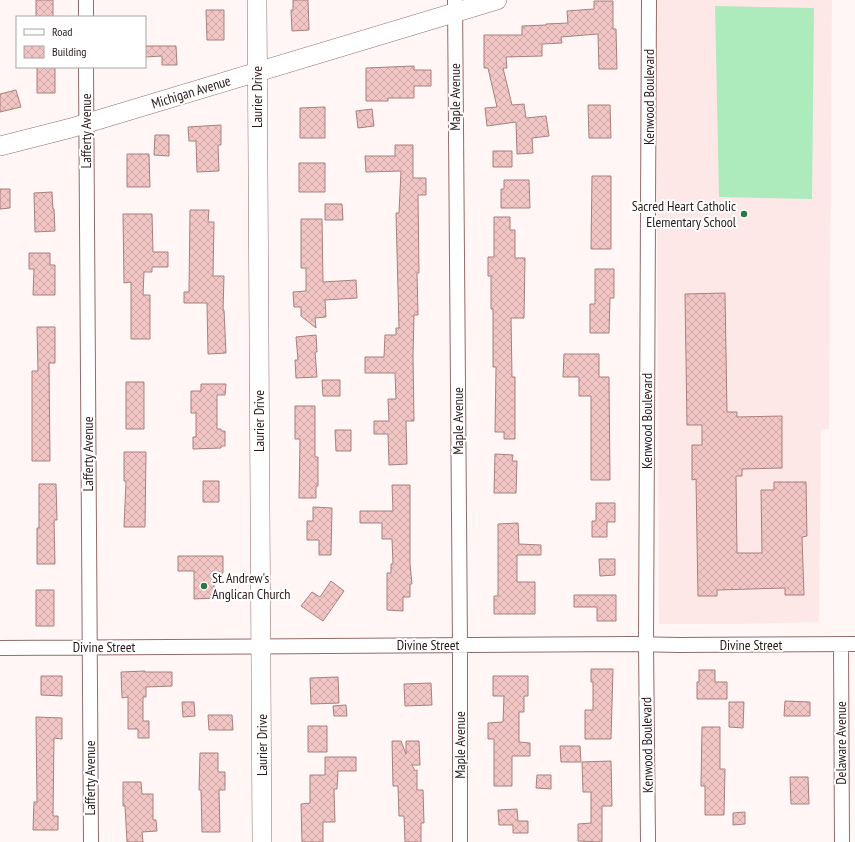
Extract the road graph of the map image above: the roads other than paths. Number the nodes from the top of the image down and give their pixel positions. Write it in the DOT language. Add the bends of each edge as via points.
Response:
graph roads {
  1 [pos="86,0"];
  2 [pos="257,0"];
  3 [pos="497,0"];
  4 [pos="650,0"];
  5 [pos="455,6"];
  6 [pos="86,16"];
  7 [pos="86,68"];
  8 [pos="257,72"];
  9 [pos="86,123"];
  10 [pos="0,146"];
  11 [pos="646,644"];
  12 [pos="855,644"];
  13 [pos="460,645"];
  14 [pos="841,645"];
  15 [pos="90,647"];
  16 [pos="261,647"];
  17 [pos="0,648"];
  18 [pos="91,842"];
  19 [pos="262,842"];
  20 [pos="460,842"];
  21 [pos="648,842"];
  22 [pos="842,842"];
  1 -- 6 [label="street"];
  2 -- 8 [label="street, Laurier Drive"];
  3 -- 5 [label="street, Michigan Avenue"];
  4 -- 11 [label="street, Kenwood Boulevard"];
  5 -- 8 [label="street, Michigan Avenue"];
  5 -- 13 [label="street, Maple Avenue"];
  7 -- 9 [label="street, Lafferty Avenue"];
  8 -- 9 [label="street, Michigan Avenue"];
  8 -- 16 [label="street, Laurier Drive"];
  9 -- 10 [label="street, Michigan Avenue"];
  9 -- 15 [label="street, Lafferty Avenue"];
  11 -- 13 [label="street, Divine Street"];
  11 -- 14 [label="street, Divine Street"];
  11 -- 21 [label="street, Kenwood Boulevard"];
  12 -- 14 [label="street, Divine Street"];
  13 -- 16 [label="street, Divine Street"];
  13 -- 20 [label="street, Maple Avenue"];
  14 -- 22 [label="street, Delaware Avenue"];
  15 -- 16 [label="street, Divine Street"];
  15 -- 17 [label="street, Divine Street"];
  15 -- 18 [label="street, Lafferty Avenue"];
  16 -- 19 [label="street, Laurier Drive"];
}
